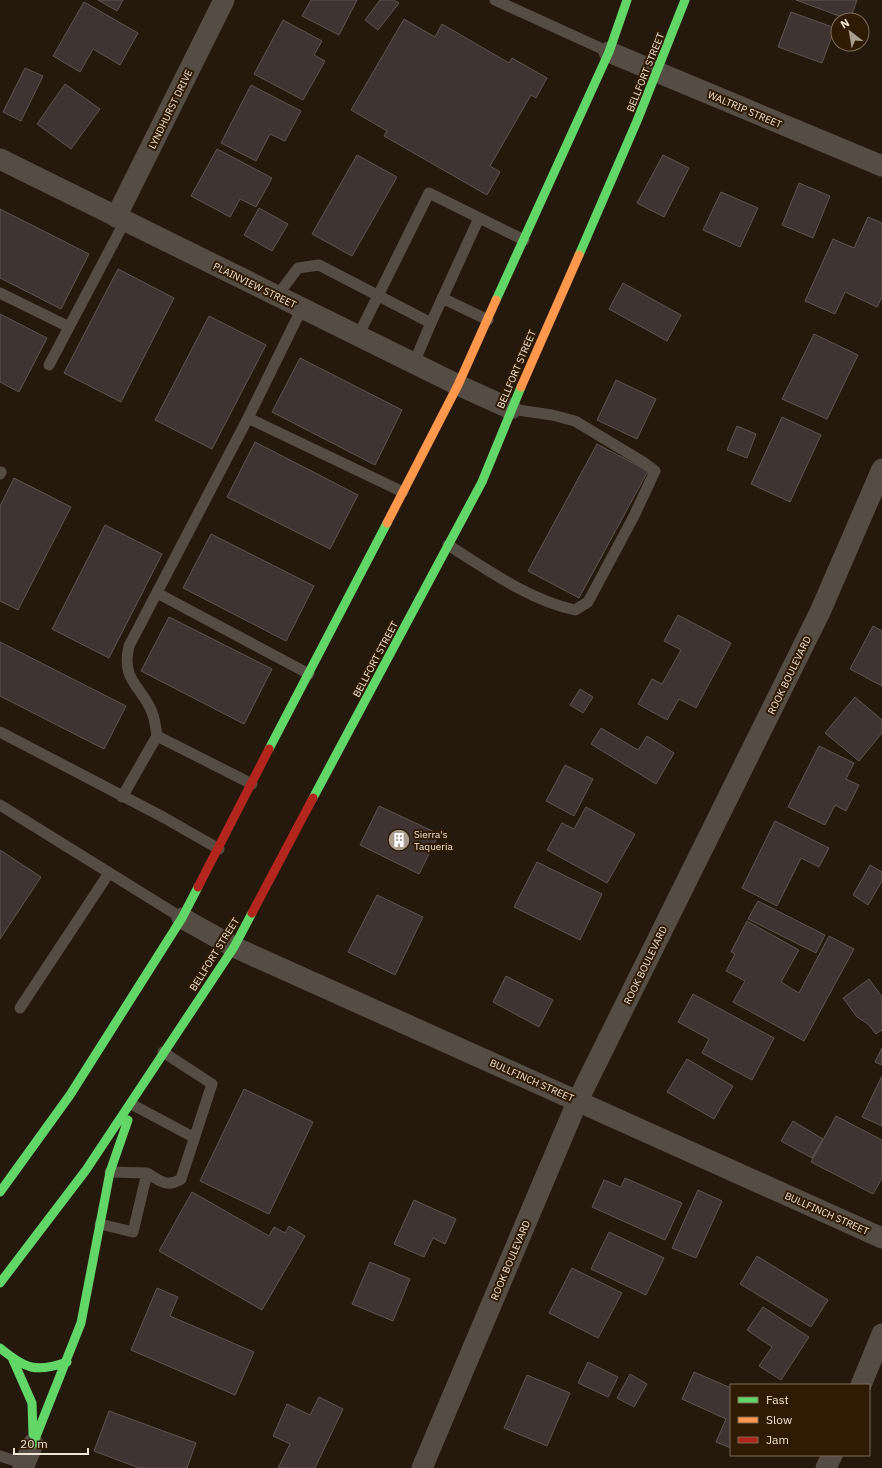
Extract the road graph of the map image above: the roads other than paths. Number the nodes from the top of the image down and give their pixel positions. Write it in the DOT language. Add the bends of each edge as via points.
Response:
graph roads {
  1 [pos="224,0"];
  2 [pos="495,0"];
  3 [pos="627,0"];
  4 [pos="685,0"];
  5 [pos="609,52"];
  6 [pos="658,73"];
  7 [pos="0,159"];
  8 [pos="882,166"];
  9 [pos="479,218"];
  10 [pos="121,219"];
  11 [pos="524,240"];
  12 [pos="0,293"];
  13 [pos="379,295"];
  14 [pos="277,296"];
  15 [pos="442,298"];
  16 [pos="302,308"];
  17 [pos="488,320"];
  18 [pos="431,323"];
  19 [pos="69,327"];
  20 [pos="358,336"];
  21 [pos="414,363"];
  22 [pos="50,365"];
  23 [pos="458,385"];
  24 [pos="511,408"];
  25 [pos="248,418"];
  26 [pos="882,469"];
  27 [pos="403,492"];
  28 [pos="448,545"];
  29 [pos="157,593"];
  30 [pos="309,674"];
  31 [pos="0,732"];
  32 [pos="157,736"];
  33 [pos="252,784"];
  34 [pos="122,797"];
  35 [pos="0,805"];
  36 [pos="218,849"];
  37 [pos="109,873"];
  38 [pos="182,918"];
  39 [pos="234,947"];
  40 [pos="20,1008"];
  41 [pos="163,1052"];
  42 [pos="136,1092"];
  43 [pos="578,1100"];
  44 [pos="133,1105"];
  45 [pos="194,1136"];
  46 [pos="110,1172"];
  47 [pos="146,1173"];
  48 [pos="0,1192"];
  49 [pos="100,1224"];
  50 [pos="882,1238"];
  51 [pos="0,1283"];
  52 [pos="882,1334"];
  53 [pos="0,1348"];
  54 [pos="14,1360"];
  55 [pos="68,1362"];
  56 [pos="861,1384"];
  57 [pos="33,1444"];
  58 [pos="0,1456"];
  59 [pos="832,1456"];
  60 [pos="24,1466"];
  61 [pos="422,1468"];
  62 [pos="826,1468"];
  1 -- 10 [label="street, LYNDHURST DRIVE"];
  2 -- 5 [label="lane"];
  3 -- 5 [label="main road"];
  4 -- 6 [label="main road, BELLFORT STREET"];
  5 -- 6 [label="street, WALTRIP STREET"];
  5 -- 11 [label="main road"];
  6 -- 8 [label="street, WALTRIP STREET"];
  6 -- 24 [label="main road, BELLFORT STREET"];
  7 -- 10 [label="street, PLAINVIEW STREET"];
  9 -- 11 [label="lane"];
  9 -- 13 [label="lane" via="429,193"];
  9 -- 15 [label="lane"];
  10 -- 14 [label="street, PLAINVIEW STREET"];
  10 -- 19 [label="lane"];
  11 -- 17 [label="main road"];
  12 -- 19 [label="lane"];
  13 -- 14 [label="lane" via="319,265 298,268"];
  13 -- 18 [label="lane"];
  13 -- 20 [label="lane"];
  14 -- 16 [label="street, PLAINVIEW STREET"];
  15 -- 17 [label="lane"];
  15 -- 18 [label="lane"];
  16 -- 20 [label="street, PLAINVIEW STREET"];
  16 -- 25 [label="lane"];
  17 -- 23 [label="main road"];
  18 -- 21 [label="lane"];
  19 -- 22 [label="lane"];
  20 -- 21 [label="street, PLAINVIEW STREET"];
  21 -- 23 [label="street, PLAINVIEW STREET"];
  23 -- 24 [label="street, PLAINVIEW STREET"];
  23 -- 27 [label="main road"];
  24 -- 28 [label="main road, BELLFORT STREET" via="482,482"];
  24 -- 28 [label="lane" via="575,421 655,471 588,602 575,610 556,606 504,580"];
  25 -- 27 [label="lane"];
  25 -- 29 [label="lane"];
  26 -- 43 [label="street, ROOK BOULEVARD" via="820,612"];
  27 -- 30 [label="main road"];
  28 -- 39 [label="main road, BELLFORT STREET"];
  29 -- 30 [label="lane"];
  29 -- 32 [label="lane" via="129,646 126,660 129,674 153,714"];
  30 -- 33 [label="main road"];
  31 -- 34 [label="lane"];
  32 -- 33 [label="lane"];
  32 -- 34 [label="lane"];
  33 -- 36 [label="main road"];
  34 -- 36 [label="lane"];
  35 -- 37 [label="lane"];
  36 -- 38 [label="main road"];
  37 -- 38 [label="lane"];
  37 -- 40 [label="lane"];
  38 -- 39 [label="street, BULLFINCH STREET"];
  38 -- 48 [label="main road" via="70,1095"];
  39 -- 41 [label="main road, BELLFORT STREET"];
  39 -- 43 [label="street, BULLFINCH STREET"];
  41 -- 42 [label="main road, BELLFORT STREET"];
  41 -- 45 [label="lane" via="212,1084"];
  42 -- 44 [label="main road"];
  42 -- 51 [label="main road, BELLFORT STREET" via="86,1170"];
  43 -- 50 [label="street, BULLFINCH STREET"];
  43 -- 61 [label="street, ROOK BOULEVARD"];
  44 -- 45 [label="lane"];
  44 -- 46 [label="main road"];
  45 -- 47 [label="lane" via="181,1178 173,1184 164,1183"];
  46 -- 47 [label="lane"];
  46 -- 49 [label="main road"];
  47 -- 49 [label="lane" via="134,1232"];
  49 -- 55 [label="main road" via="81,1323"];
  52 -- 56 [label="street"];
  53 -- 54 [label="main road"];
  54 -- 55 [label="main road" via="31,1369 47,1370"];
  54 -- 57 [label="main road" via="32,1403"];
  55 -- 57 [label="main road"];
  57 -- 60 [label="street"];
  58 -- 60 [label="lane"];
  59 -- 62 [label="street"];
}
